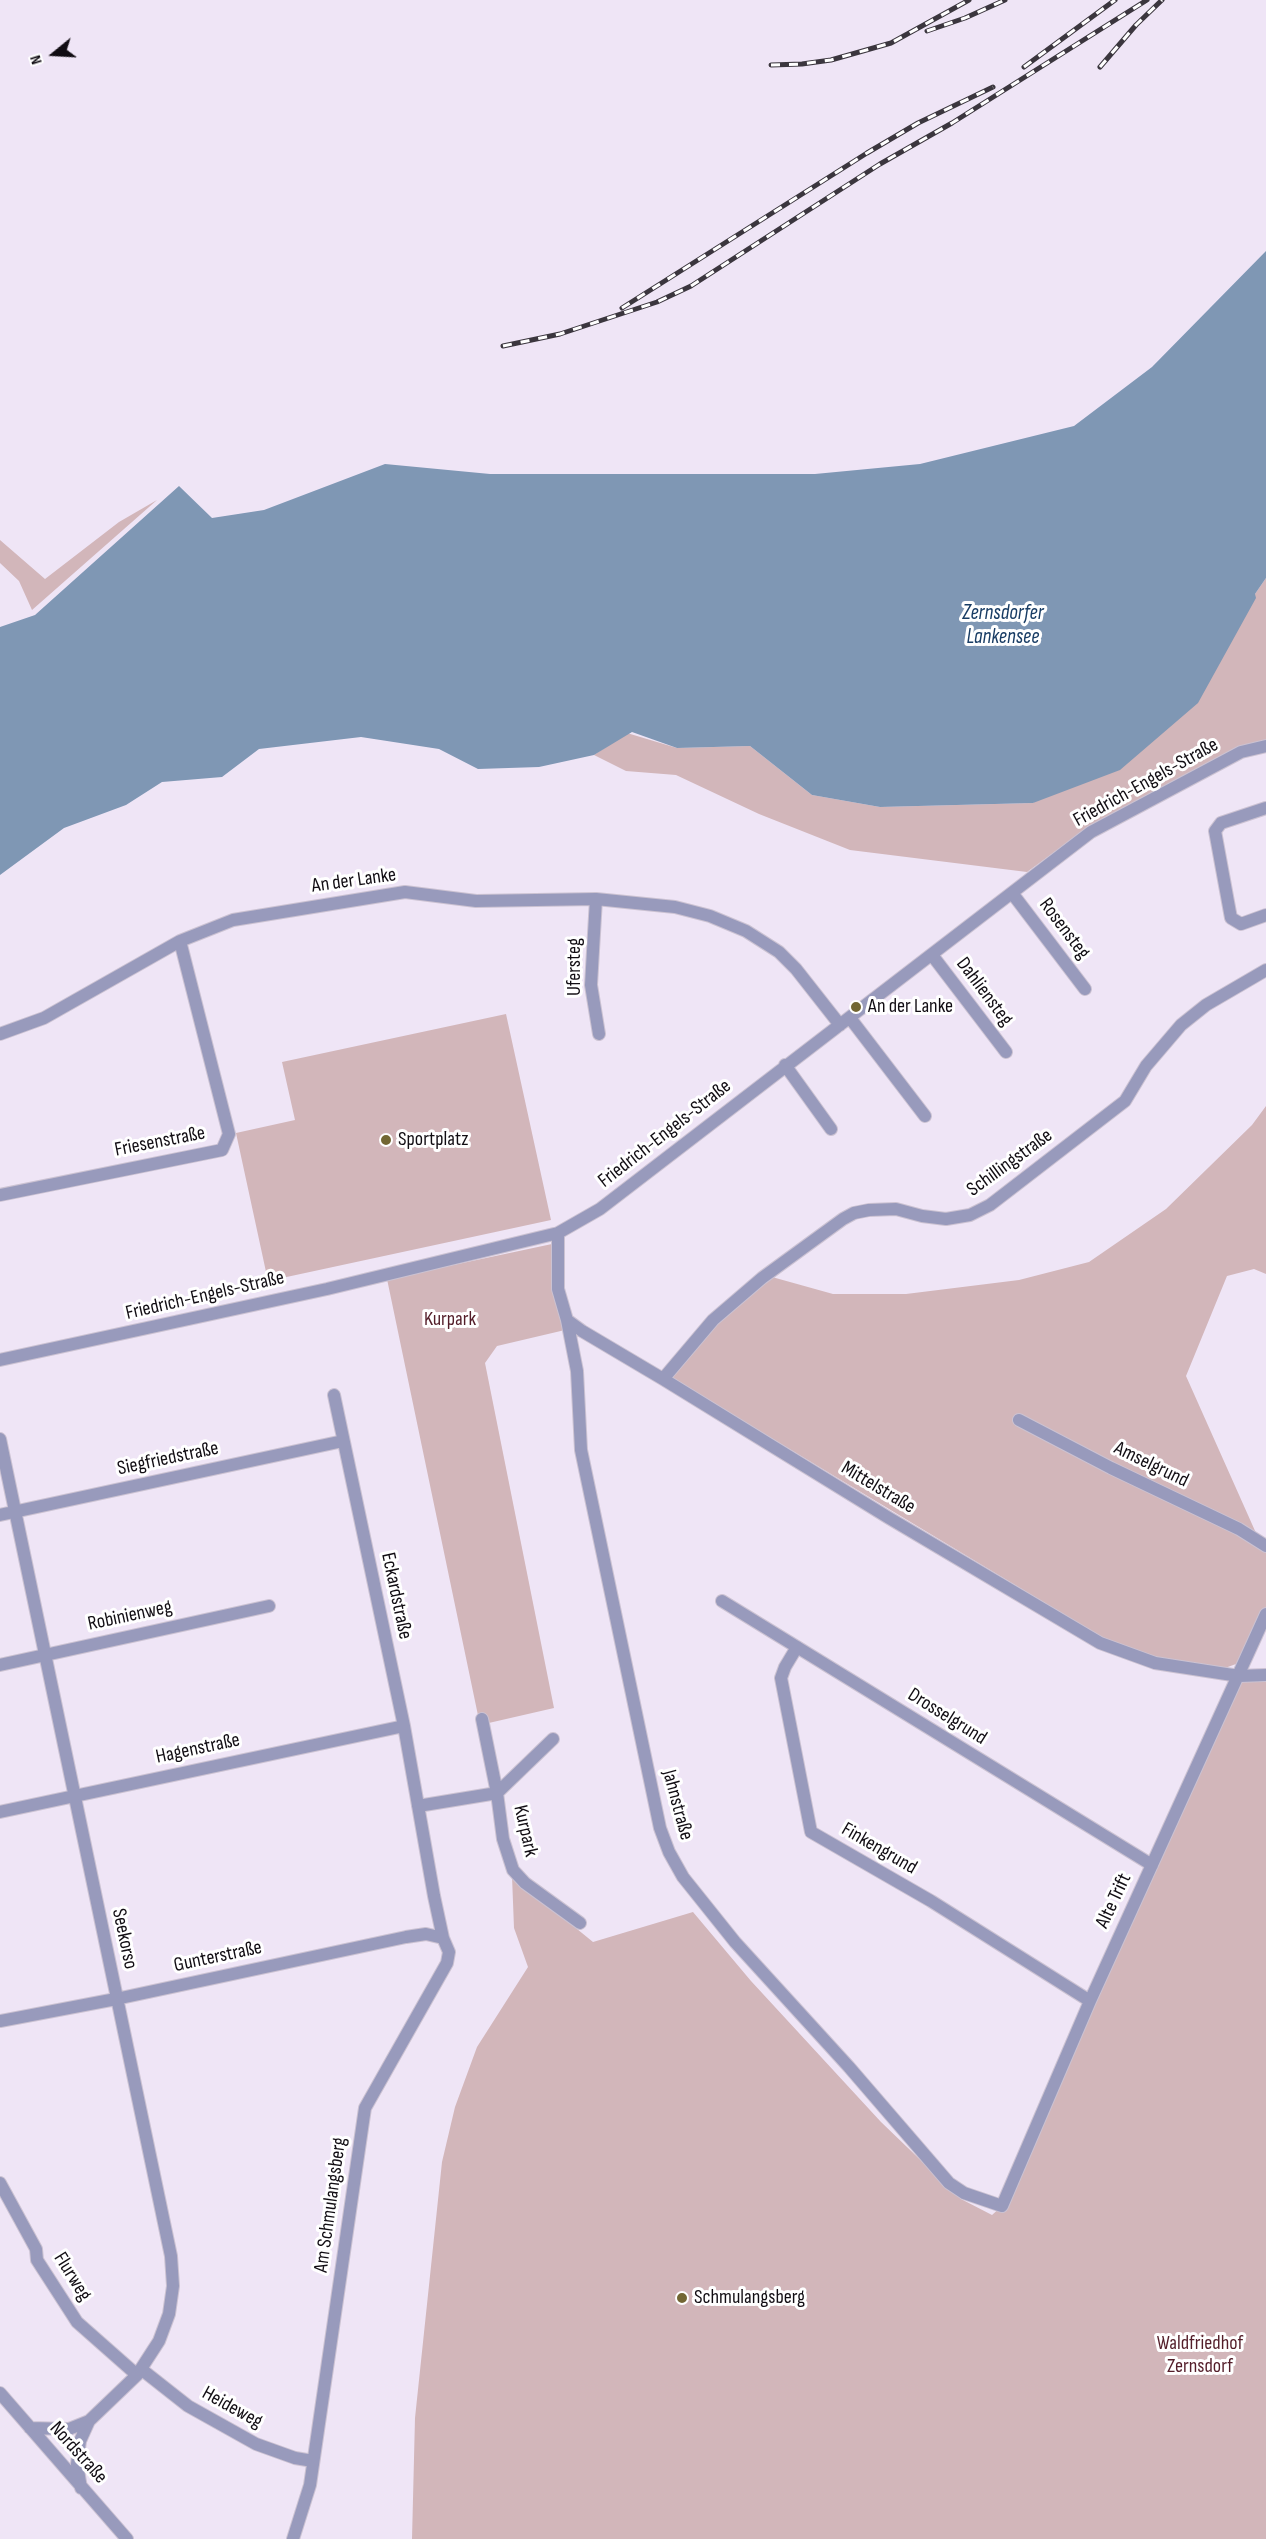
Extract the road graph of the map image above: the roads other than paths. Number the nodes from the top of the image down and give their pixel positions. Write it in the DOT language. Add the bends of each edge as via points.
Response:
graph roads {
  1 [pos="1266,746"];
  2 [pos="1266,808"];
  3 [pos="1012,893"];
  4 [pos="596,899"];
  5 [pos="1266,915"];
  6 [pos="180,941"];
  7 [pos="932,955"];
  8 [pos="1266,970"];
  9 [pos="1085,989"];
  10 [pos="845,1022"];
  11 [pos="0,1034"];
  12 [pos="599,1034"];
  13 [pos="1006,1052"];
  14 [pos="785,1065"];
  15 [pos="925,1116"];
  16 [pos="831,1129"];
  17 [pos="0,1195"];
  18 [pos="558,1233"];
  19 [pos="567,1320"];
  20 [pos="0,1360"];
  21 [pos="663,1379"];
  22 [pos="334,1395"];
  23 [pos="1019,1420"];
  24 [pos="0,1439"];
  25 [pos="343,1441"];
  26 [pos="15,1512"];
  27 [pos="0,1515"];
  28 [pos="1266,1546"];
  29 [pos="722,1601"];
  30 [pos="269,1606"];
  31 [pos="1266,1614"];
  32 [pos="797,1647"];
  33 [pos="45,1655"];
  34 [pos="0,1665"];
  35 [pos="1266,1675"];
  36 [pos="1239,1676"];
  37 [pos="482,1719"];
  38 [pos="404,1726"];
  39 [pos="553,1739"];
  40 [pos="497,1793"];
  41 [pos="74,1794"];
  42 [pos="418,1806"];
  43 [pos="0,1812"];
  44 [pos="1152,1865"];
  45 [pos="434,1896"];
  46 [pos="580,1923"];
  47 [pos="443,1938"];
  48 [pos="116,1999"];
  49 [pos="1090,2001"];
  50 [pos="0,2021"];
  51 [pos="0,2182"];
  52 [pos="1002,2206"];
  53 [pos="139,2372"];
  54 [pos="0,2393"];
  55 [pos="89,2421"];
  56 [pos="30,2428"];
  57 [pos="313,2461"];
  58 [pos="81,2488"];
  59 [pos="127,2539"];
  60 [pos="293,2539"];
  1 -- 3 [label="street, Friedrich-Engels-Straße" via="1241,752 1091,832"];
  2 -- 5 [label="street" via="1221,823 1215,831 1231,918 1241,924"];
  3 -- 7 [label="street, Friedrich-Engels-Straße"];
  3 -- 9 [label="street, Rosensteg"];
  4 -- 6 [label="street, An der Lanke" via="476,901 405,892 233,920"];
  4 -- 10 [label="street, An der Lanke" via="675,907 746,931 779,952"];
  4 -- 12 [label="street, Ufersteg" via="591,985"];
  6 -- 11 [label="street, An der Lanke" via="44,1018"];
  6 -- 17 [label="street, Friesenstraße" via="229,1134 226,1144 222,1149"];
  7 -- 10 [label="street, Friedrich-Engels-Straße"];
  7 -- 13 [label="street, Dahliensteg"];
  8 -- 21 [label="street, Schillingstraße" via="1206,1005 1181,1025 1146,1065 1125,1101 990,1205 969,1215 946,1219 897,1209 854,1213 762,1278 712,1320"];
  10 -- 14 [label="street, Friedrich-Engels-Straße"];
  10 -- 15 [label="street, An der Lanke"];
  14 -- 16 [label="street"];
  14 -- 18 [label="street, Friedrich-Engels-Straße" via="600,1209"];
  18 -- 19 [label="street" via="558,1289"];
  18 -- 20 [label="street, Friedrich-Engels-Straße" via="327,1289"];
  19 -- 21 [label="street, Mittelstraße"];
  19 -- 52 [label="street, Jahnstraße" via="578,1381 581,1450 660,1828 669,1852 683,1877 735,1942 949,2182 964,2193"];
  21 -- 36 [label="street, Mittelstraße" via="1100,1643 1155,1663"];
  22 -- 25 [label="street, Eckardstraße"];
  23 -- 28 [label="street, Amselgrund"];
  24 -- 26 [label="street, Seekorso"];
  25 -- 26 [label="street, Siegfriedstraße"];
  25 -- 38 [label="street, Eckardstraße"];
  26 -- 27 [label="street, Siegfriedstraße"];
  26 -- 33 [label="street, Seekorso"];
  29 -- 32 [label="street, Drosselgrund"];
  30 -- 33 [label="street, Robinienweg"];
  31 -- 36 [label="street, Alte Trift"];
  32 -- 44 [label="street, Drosselgrund"];
  32 -- 49 [label="street, Finkengrund" via="781,1678 811,1832 931,1901"];
  33 -- 34 [label="street, Robinienweg"];
  33 -- 41 [label="street, Seekorso"];
  35 -- 36 [label="street, Mittelstraße"];
  36 -- 44 [label="street, Alte Trift"];
  37 -- 40 [label="street"];
  38 -- 41 [label="street, Hagenstraße"];
  38 -- 42 [label="street, Eckardstraße"];
  39 -- 40 [label="street, Kurpark"];
  40 -- 42 [label="street"];
  40 -- 46 [label="street, Kurpark" via="503,1839 513,1870"];
  41 -- 43 [label="street, Hagenstraße"];
  41 -- 48 [label="street, Seekorso"];
  42 -- 45 [label="street, Eckardstraße"];
  44 -- 49 [label="street, Alte Trift"];
  45 -- 47 [label="street, Am Schmulangsberg"];
  47 -- 48 [label="street, Gunterstraße" via="426,1934 406,1937"];
  47 -- 57 [label="street, Am Schmulangsberg" via="449,1952 447,1963 365,2108"];
  48 -- 50 [label="street, Gunterstraße"];
  48 -- 53 [label="street, Seekorso" via="171,2256 173,2286 170,2314 159,2341"];
  49 -- 52 [label="street, Alte Trift"];
  51 -- 53 [label="street, Flurweg" via="36,2249 37,2260 77,2322"];
  53 -- 55 [label="street, Seekorso"];
  53 -- 57 [label="street, Heideweg" via="188,2406 256,2444"];
  54 -- 56 [label="street, Nordstraße"];
  55 -- 56 [label="street, Seekorso" via="69,2429"];
  55 -- 58 [label="street, Seekorso" via="80,2441 77,2464"];
  56 -- 58 [label="street, Nordstraße"];
  57 -- 60 [label="street, Am Schmulangsberg" via="305,2506"];
  58 -- 59 [label="street, Nordstraße"];
}
